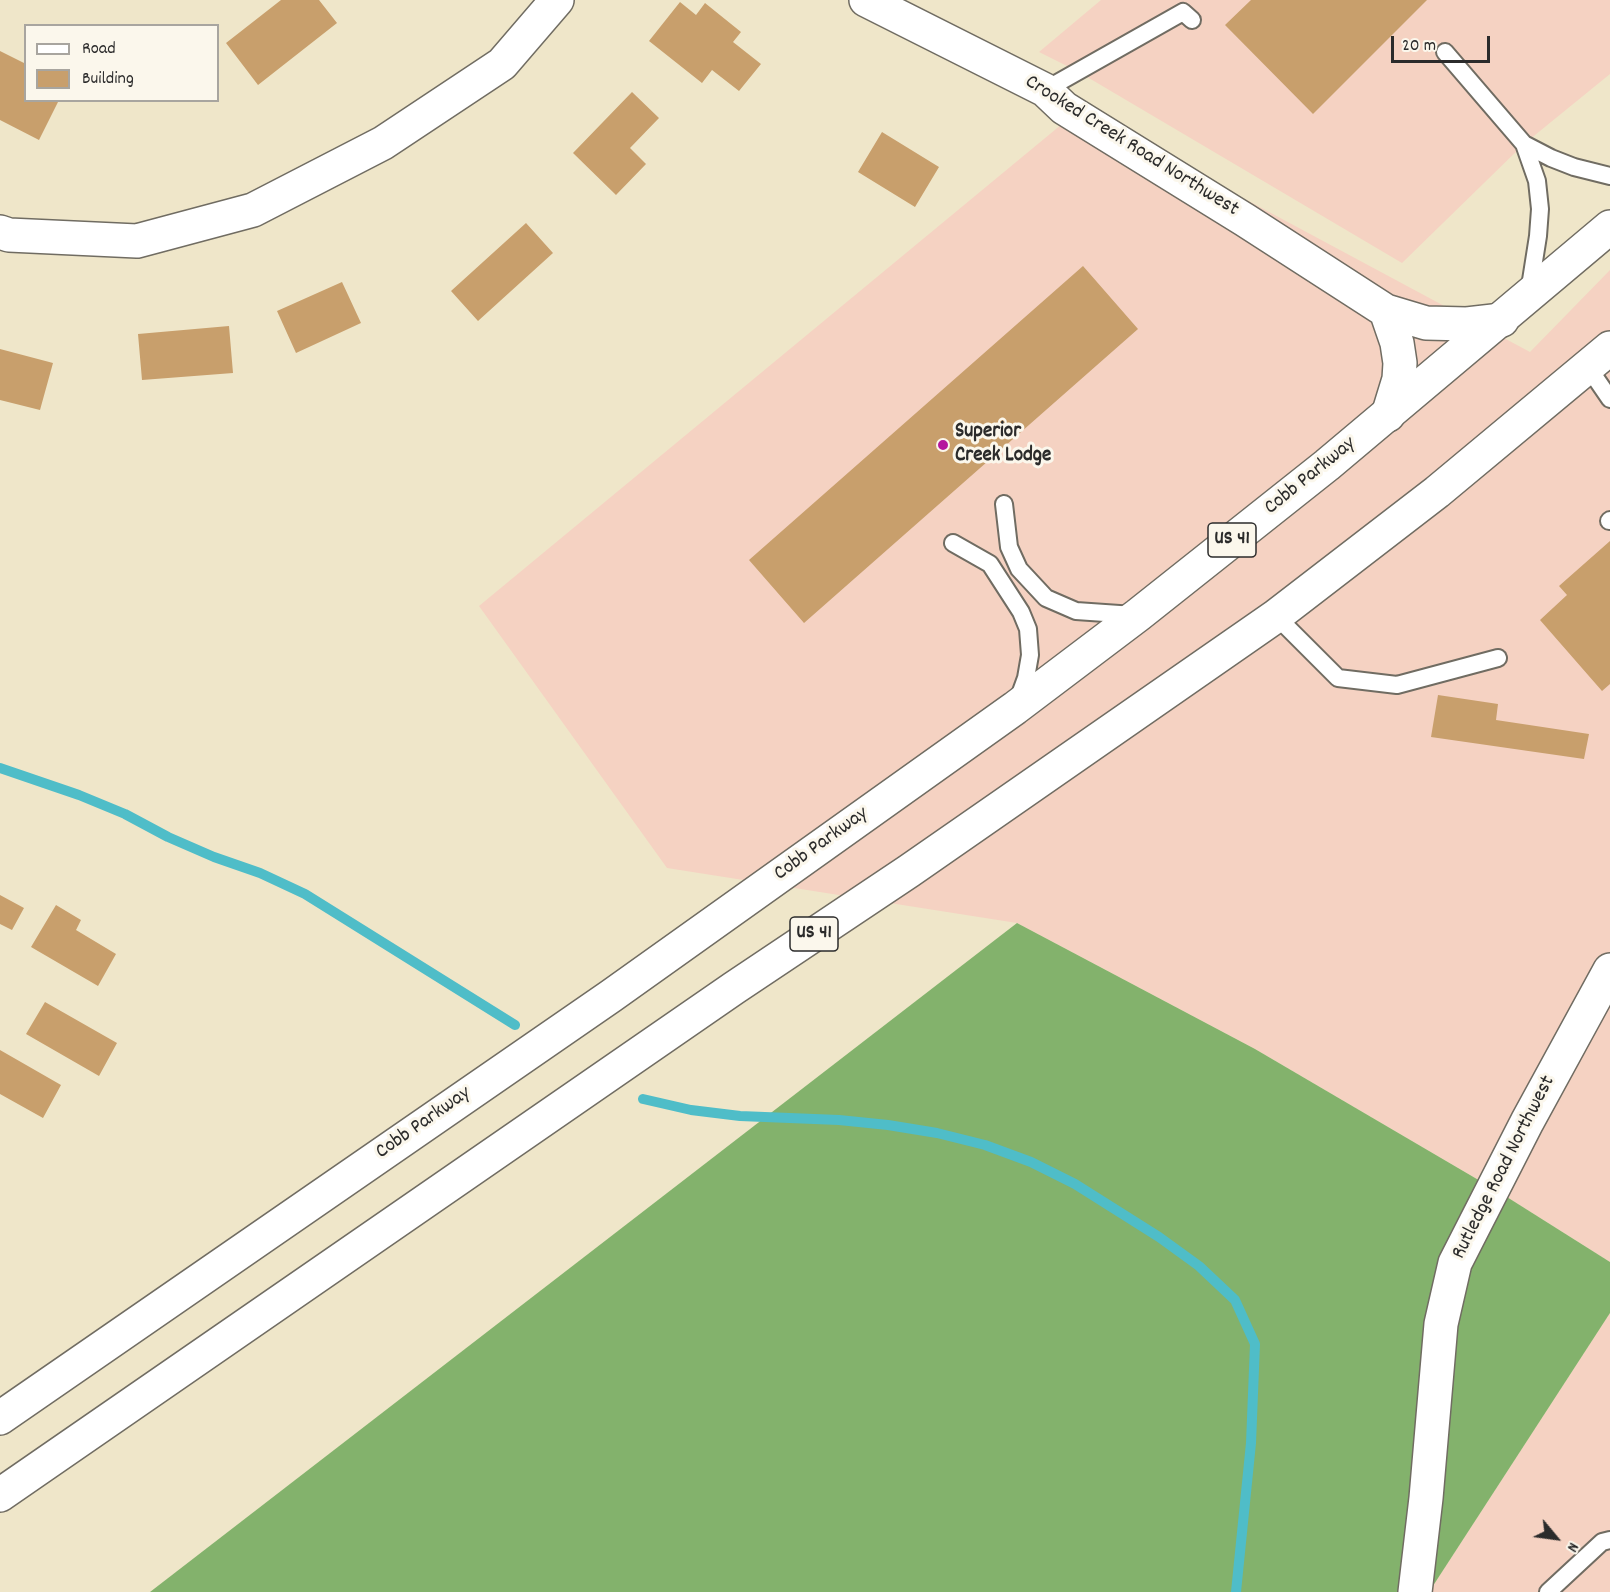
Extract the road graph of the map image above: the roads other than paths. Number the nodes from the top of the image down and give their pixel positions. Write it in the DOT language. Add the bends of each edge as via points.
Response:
graph roads {
  1 [pos="557,0"];
  2 [pos="866,0"];
  3 [pos="1192,20"];
  4 [pos="1445,51"];
  5 [pos="1045,90"];
  6 [pos="1524,144"];
  7 [pos="1610,176"];
  8 [pos="1610,227"];
  9 [pos="0,232"];
  10 [pos="1528,297"];
  11 [pos="1386,311"];
  12 [pos="1502,320"];
  13 [pos="1599,357"];
  14 [pos="1610,399"];
  15 [pos="1388,415"];
  16 [pos="1004,504"];
  17 [pos="953,543"];
  18 [pos="1138,615"];
  19 [pos="1276,616"];
  20 [pos="1498,658"];
  21 [pos="1015,708"];
  22 [pos="1610,970"];
  23 [pos="0,1418"];
  24 [pos="0,1495"];
  25 [pos="1610,1540"];
  26 [pos="1415,1592"];
  27 [pos="1548,1592"];
  1 -- 9 [label="main road" via="502,64 383,142 254,210 137,241"];
  2 -- 5 [label="main road, Crooked Creek Road Northwest"];
  3 -- 5 [label="lane" via="1183,12"];
  4 -- 6 [label="lane"];
  5 -- 11 [label="main road, Crooked Creek Road Northwest" via="1064,108"];
  6 -- 7 [label="lane" via="1574,167"];
  6 -- 10 [label="lane" via="1537,181 1540,208"];
  8 -- 10 [label="main road, Cobb Parkway / US 41"];
  10 -- 12 [label="main road, Cobb Parkway / US 41"];
  11 -- 12 [label="main road, Crooked Creek Road Northwest" via="1426,323"];
  11 -- 15 [label="main road" via="1400,363"];
  12 -- 15 [label="main road, Cobb Parkway / US 41"];
  13 -- 14 [label="lane"];
  13 -- 19 [label="main road, US 41" via="1437,492"];
  15 -- 18 [label="main road, Cobb Parkway / US 41"];
  16 -- 18 [label="lane" via="1009,547 1019,569 1046,598 1076,611"];
  17 -- 21 [label="lane" via="990,564 1028,629 1030,655"];
  18 -- 21 [label="main road, Cobb Parkway / US 41"];
  19 -- 20 [label="lane" via="1338,678 1397,685"];
  19 -- 24 [label="main road, US 41"];
  21 -- 23 [label="main road, Cobb Parkway / US 41" via="611,996"];
  22 -- 26 [label="main road, Rutledge Road Northwest" via="1455,1263 1441,1324"];
  25 -- 27 [label="lane" via="1602,1542"];
}
